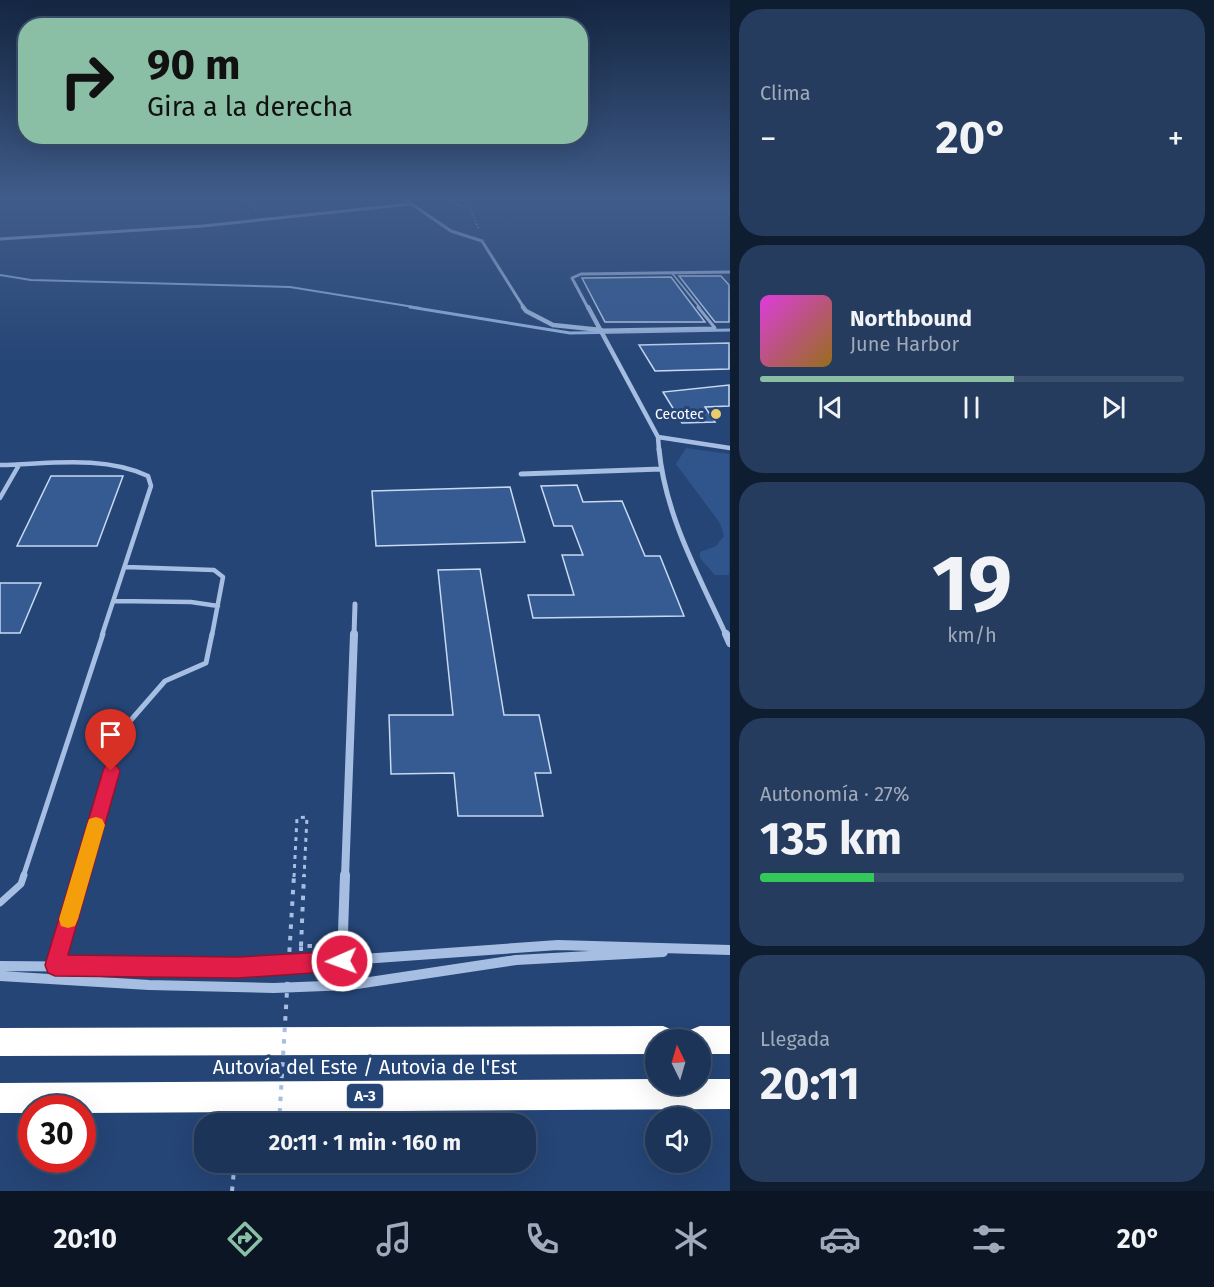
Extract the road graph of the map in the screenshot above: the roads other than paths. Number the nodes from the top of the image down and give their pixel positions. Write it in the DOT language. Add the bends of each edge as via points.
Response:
graph roads {
  1 [pos="490,255"];
  2 [pos="729,272"];
  3 [pos="672,273"];
  4 [pos="601,330"];
  5 [pos="658,437"];
  6 [pos="729,448"];
  7 [pos="0,465"];
  8 [pos="19,465"];
  9 [pos="661,469"];
  10 [pos="521,474"];
  11 [pos="0,498"];
  12 [pos="126,567"];
  13 [pos="114,601"];
  14 [pos="355,604"];
  15 [pos="218,606"];
  16 [pos="729,643"];
  17 [pos="0,903"];
  18 [pos="703,950"];
  19 [pos="729,950"];
  20 [pos="342,961"];
  21 [pos="55,965"];
  22 [pos="0,966"];
  23 [pos="0,976"];
  24 [pos="645,1040"];
  25 [pos="711,1040"];
  26 [pos="729,1040"];
  27 [pos="0,1042"];
  28 [pos="729,1094"];
  29 [pos="0,1098"];
  1 -- 4 [label="street" via="526,312 553,324"];
  2 -- 3 [label="street"];
  3 -- 4 [label="street" via="574,275 572,278"];
  3 -- 4 [label="lane" via="715,328"];
  4 -- 5 [label="street"];
  5 -- 6 [label="street"];
  5 -- 9 [label="street"];
  7 -- 8 [label="lane"];
  8 -- 11 [label="lane"];
  8 -- 12 [label="lane" via="115,465 135,468 148,476 151,486"];
  9 -- 10 [label="street"];
  9 -- 16 [label="street" via="681,533"];
  12 -- 13 [label="lane"];
  12 -- 15 [label="lane" via="214,570 223,577"];
  13 -- 15 [label="lane"];
  13 -- 17 [label="lane" via="21,884"];
  14 -- 20 [label="street"];
  15 -- 21 [label="lane" via="206,663 165,681 124,728"];
  18 -- 19 [label="street"];
  18 -- 20 [label="street" via="558,945"];
  18 -- 23 [label="street" via="516,960 350,985 274,988"];
  20 -- 21 [label="street" via="238,968"];
  21 -- 22 [label="street"];
  24 -- 27 [label="highway, Autovía del Este / Autovia de l'Est"];
  25 -- 26 [label="highway"];
  28 -- 29 [label="highway, Autovía del Este / Autovia de l'Est / A-3"];
}
